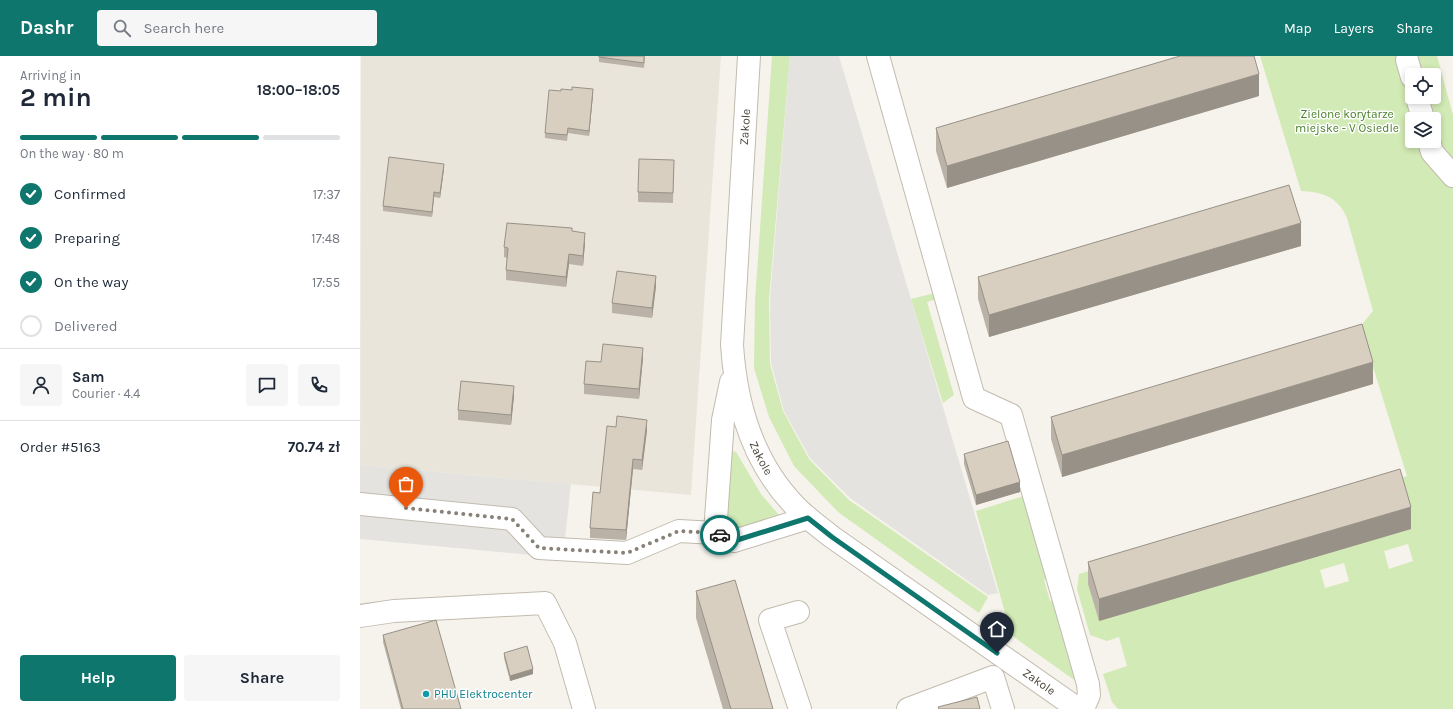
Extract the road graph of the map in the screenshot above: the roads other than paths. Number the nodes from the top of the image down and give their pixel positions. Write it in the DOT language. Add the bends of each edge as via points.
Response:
graph roads {
  1 [pos="749,56"];
  2 [pos="878,56"];
  3 [pos="1431,148"];
  4 [pos="1453,176"];
  5 [pos="733,371"];
  6 [pos="360,504"];
  7 [pos="808,518"];
  8 [pos="715,533"];
  9 [pos="798,612"];
  10 [pos="360,616"];
  11 [pos="997,653"];
  12 [pos="993,677"];
  13 [pos="584,709"];
  14 [pos="800,709"];
  15 [pos="908,709"];
  16 [pos="1002,709"];
  17 [pos="1078,709"];
  18 [pos="1083,709"];
  1 -- 5 [label="street, Zakole" via="732,320"];
  2 -- 18 [label="street" via="974,398 1011,414 1088,684 1089,695"];
  3 -- 4 [label="street"];
  5 -- 7 [label="street, Zakole" via="742,414 751,438 771,476"];
  5 -- 8 [label="street" via="723,420"];
  6 -- 8 [label="street" via="512,519 539,548 627,553 679,531"];
  7 -- 8 [label="street" via="734,541"];
  7 -- 11 [label="street, Zakole"];
  9 -- 14 [label="street" via="770,620"];
  10 -- 13 [label="street" via="394,611 545,603 565,643"];
  11 -- 12 [label="street" via="996,674"];
  11 -- 17 [label="street, Zakole"];
  12 -- 15 [label="street"];
  12 -- 16 [label="street"];
}
